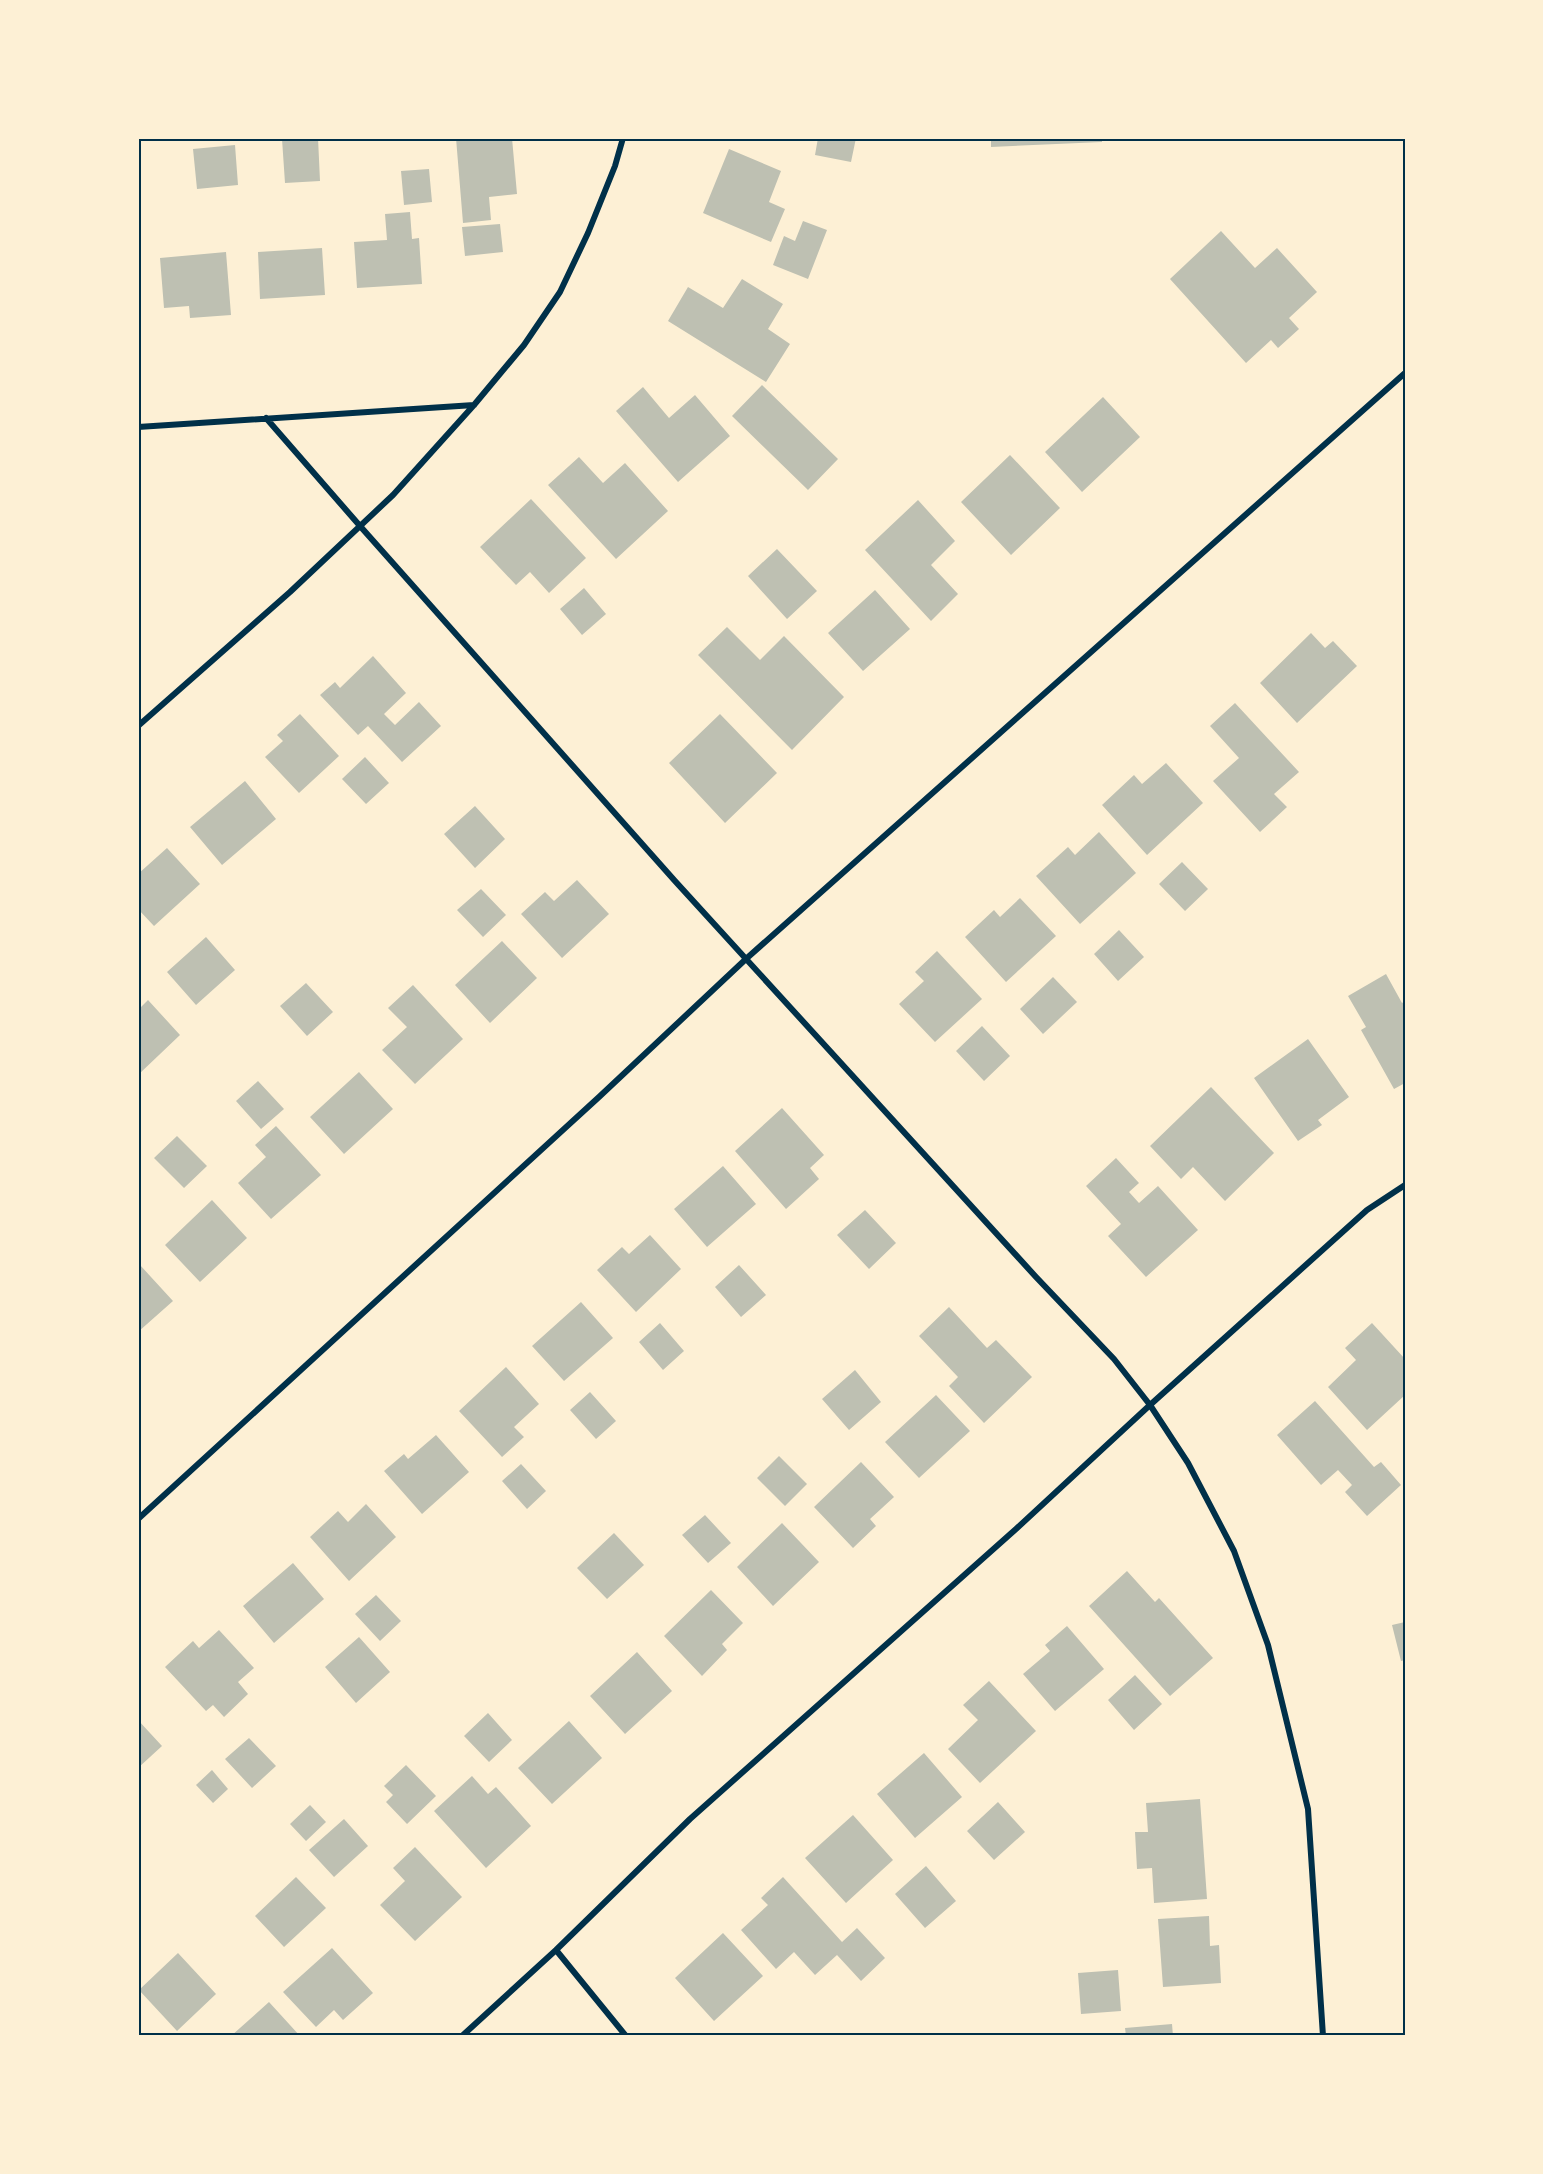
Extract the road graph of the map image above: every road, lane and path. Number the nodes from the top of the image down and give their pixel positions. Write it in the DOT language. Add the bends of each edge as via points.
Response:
graph roads {
  1 [pos="623,138"];
  2 [pos="1405,373"];
  3 [pos="474,405"];
  4 [pos="266,418"];
  5 [pos="138,427"];
  6 [pos="360,526"];
  7 [pos="138,726"];
  8 [pos="747,958"];
  9 [pos="1405,1185"];
  10 [pos="1150,1405"];
  11 [pos="138,1519"];
  12 [pos="556,1950"];
  13 [pos="462,2036"];
  14 [pos="626,2036"];
  15 [pos="1323,2036"];
  1 -- 3 [label="street" via="615,166 560,292 524,345"];
  2 -- 8 [label="street"];
  3 -- 4 [label="street"];
  3 -- 6 [label="street"];
  4 -- 5 [label="street"];
  4 -- 6 [label="street"];
  6 -- 7 [label="street"];
  6 -- 8 [label="street"];
  8 -- 10 [label="street" via="1114,1359"];
  8 -- 11 [label="street"];
  9 -- 10 [label="street" via="1367,1210"];
  10 -- 12 [label="street" via="1016,1530 690,1819"];
  10 -- 15 [label="street" via="1188,1463 1234,1551 1268,1645 1308,1809"];
  12 -- 13 [label="street"];
  12 -- 14 [label="street"];
}
